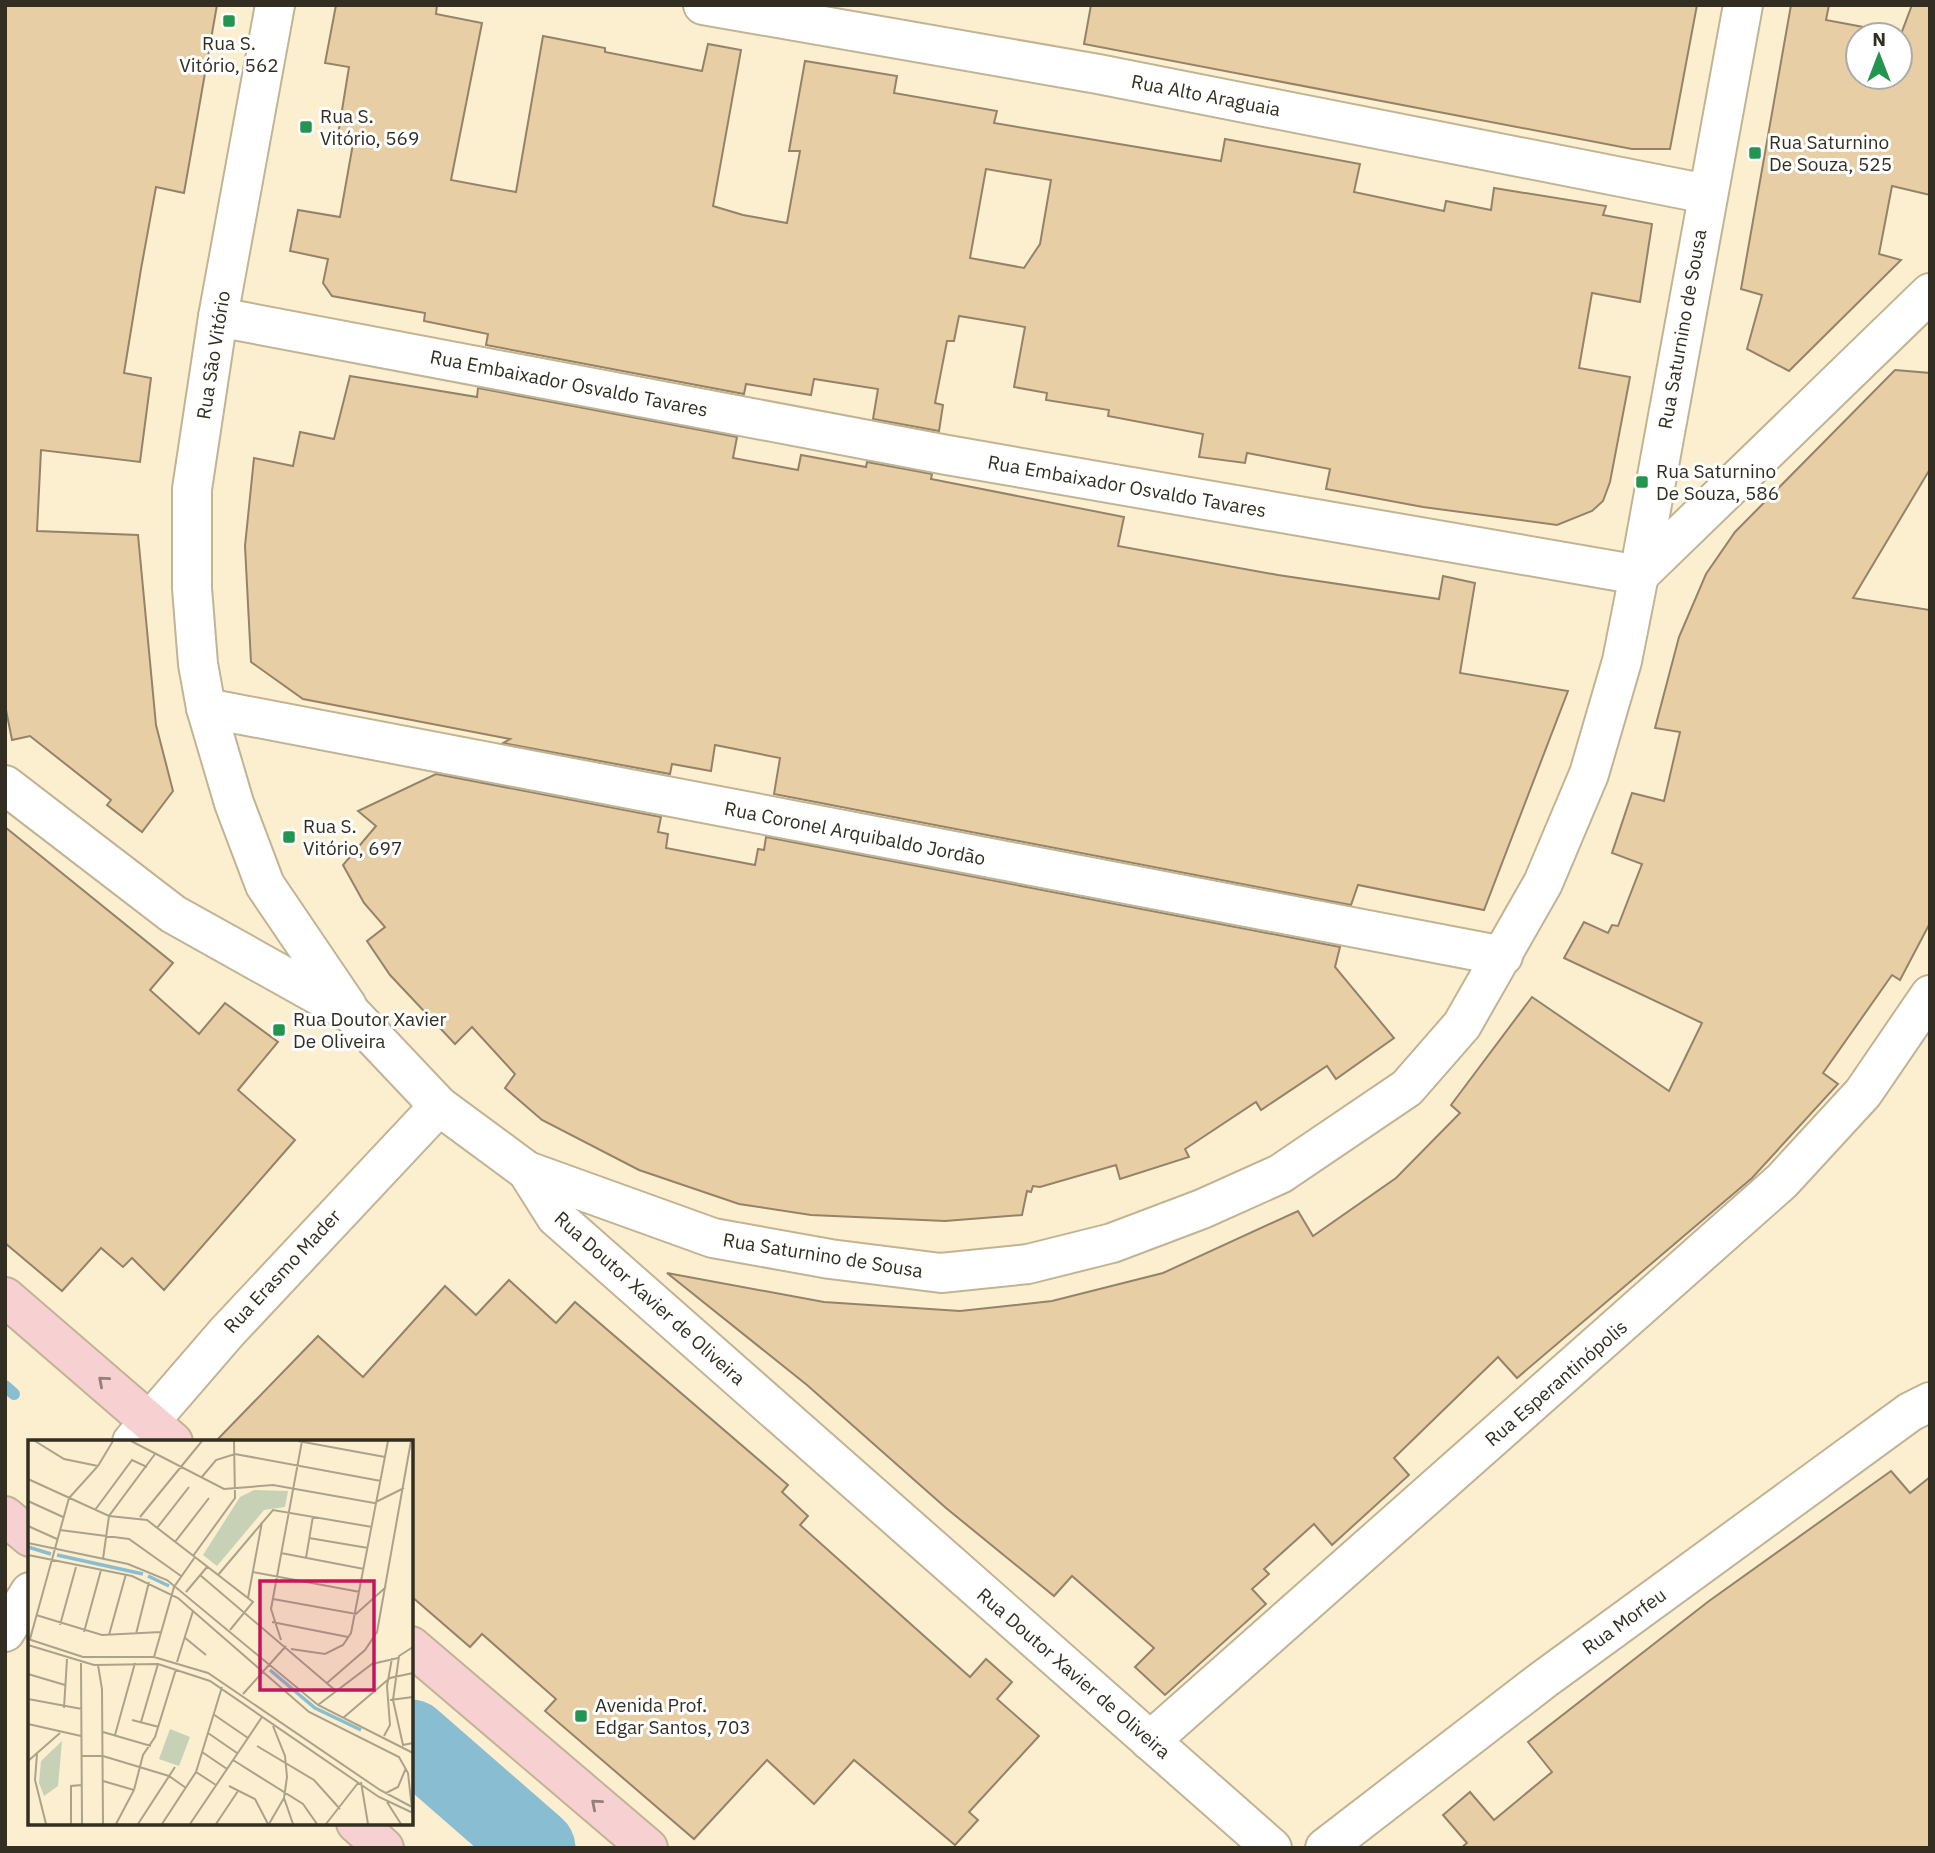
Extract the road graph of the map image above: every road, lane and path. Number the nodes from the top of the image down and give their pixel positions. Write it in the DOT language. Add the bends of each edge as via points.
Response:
graph roads {
  1 [pos="275,5"];
  2 [pos="702,5"];
  3 [pos="1743,5"];
  4 [pos="1707,194"];
  5 [pos="1930,293"];
  6 [pos="218,317"];
  7 [pos="1639,575"];
  8 [pos="206,708"];
  9 [pos="5,785"];
  10 [pos="1503,956"];
  11 [pos="1930,995"];
  12 [pos="352,1014"];
  13 [pos="439,1106"];
  14 [pos="527,1171"];
  15 [pos="5,1297"];
  16 [pos="1930,1402"];
  17 [pos="151,1434"];
  18 [pos="5,1516"];
  19 [pos="28,1535"];
  20 [pos="28,1595"];
  21 [pos="5,1632"];
  22 [pos="413,1648"];
  23 [pos="1150,1741"];
  24 [pos="358,1825"];
  25 [pos="384,1848"];
  26 [pos="648,1848"];
  27 [pos="1272,1848"];
  28 [pos="1325,1848"];
  1 -- 6 [label="street, Rua São Vitório"];
  2 -- 4 [label="street, Rua Alto Araguaia" via="1098,74"];
  3 -- 4 [label="street, Rua Saturnino de Sousa"];
  4 -- 7 [label="street, Rua Saturnino de Sousa"];
  5 -- 7 [label="street"];
  6 -- 7 [label="street, Rua Embaixador Osvaldo Tavares" via="947,455"];
  6 -- 8 [label="street, Rua São Vitório" via="192,489 192,588"];
  7 -- 10 [label="street, Rua Saturnino de Sousa" via="1622,661 1589,774 1543,883"];
  8 -- 10 [label="street, Rua Coronel Arquibaldo Jordão"];
  8 -- 12 [label="street" via="265,885"];
  9 -- 12 [label="street, Rua Doutor Xavier de Oliveira" via="173,914"];
  10 -- 14 [label="street, Rua Saturnino de Sousa" via="1462,1026 1407,1088 1280,1174 1112,1243 1028,1264 942,1273 830,1259 707,1236"];
  11 -- 23 [label="street, Rua Esperantinópolis" via="1863,1093 1782,1181"];
  12 -- 13 [label="street, Rua Doutor Xavier de Oliveira"];
  13 -- 14 [label="street, Rua Doutor Xavier de Oliveira"];
  13 -- 17 [label="street, Rua Erasmo Mader" via="320,1230"];
  14 -- 23 [label="street, Rua Doutor Xavier de Oliveira" via="556,1217"];
  17 -- 15 [label="main road, one-way"];
  16 -- 28 [label="street, Rua Morfeu" via="1910,1412 1543,1680"];
  18 -- 19 [label="main road"];
  20 -- 21 [label="street"];
  26 -- 22 [label="main road, one-way"];
  23 -- 27 [label="street, Rua Doutor Xavier de Oliveira"];
  24 -- 25 [label="main road"];
}
